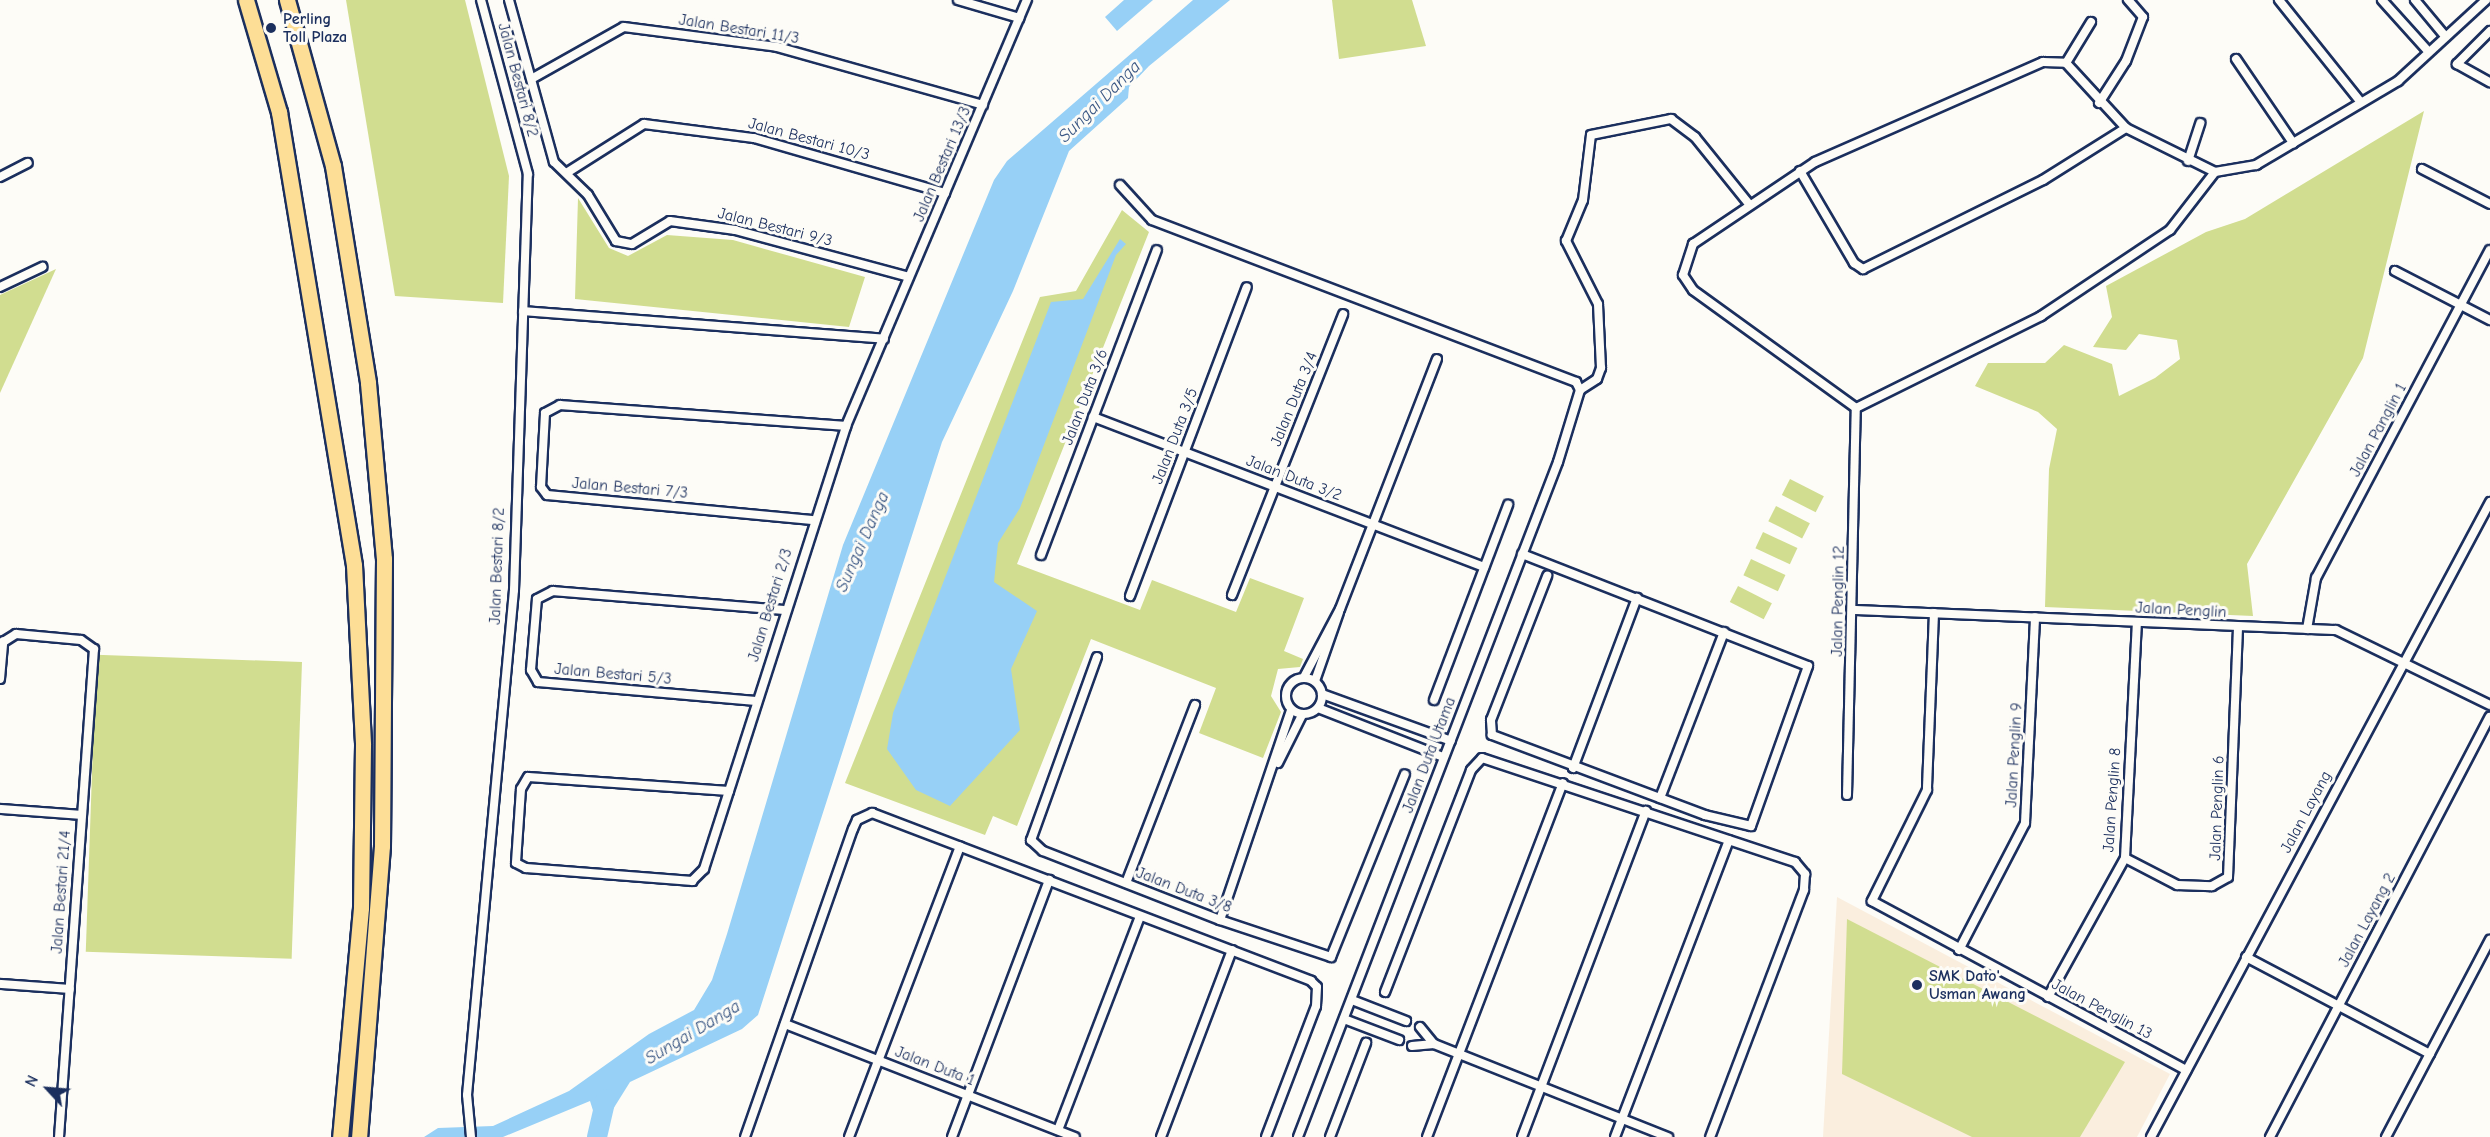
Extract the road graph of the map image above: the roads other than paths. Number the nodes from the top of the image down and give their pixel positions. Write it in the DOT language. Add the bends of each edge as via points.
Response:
graph roads {
  1 [pos="246,0"];
  2 [pos="287,0"];
  3 [pos="481,0"];
  4 [pos="509,0"];
  5 [pos="957,0"];
  6 [pos="1027,0"];
  7 [pos="2128,0"];
  8 [pos="2279,0"];
  9 [pos="2382,0"];
  10 [pos="2415,0"];
  11 [pos="2486,0"];
  12 [pos="1019,18"];
  13 [pos="2091,22"];
  14 [pos="2490,31"];
  15 [pos="2445,36"];
  16 [pos="2428,51"];
  17 [pos="2236,59"];
  18 [pos="2066,63"];
  19 [pos="533,78"];
  20 [pos="2490,82"];
  21 [pos="2360,101"];
  22 [pos="2099,103"];
  23 [pos="983,105"];
  24 [pos="2200,123"];
  25 [pos="2126,128"];
  26 [pos="2293,143"];
  27 [pos="2188,161"];
  28 [pos="28,163"];
  29 [pos="2422,169"];
  30 [pos="1800,171"];
  31 [pos="568,172"];
  32 [pos="2215,172"];
  33 [pos="0,177"];
  34 [pos="1120,185"];
  35 [pos="945,193"];
  36 [pos="1749,204"];
  37 [pos="2490,204"];
  38 [pos="1157,249"];
  39 [pos="2490,250"];
  40 [pos="42,267"];
  41 [pos="2395,271"];
  42 [pos="909,277"];
  43 [pos="0,287"];
  44 [pos="1247,287"];
  45 [pos="2461,305"];
  46 [pos="523,311"];
  47 [pos="1343,314"];
  48 [pos="2490,320"];
  49 [pos="884,339"];
  50 [pos="1437,359"];
  51 [pos="1578,386"];
  52 [pos="1856,408"];
  53 [pos="1093,417"];
  54 [pos="846,426"];
  55 [pos="1185,452"];
  56 [pos="1275,487"];
  57 [pos="2490,502"];
  58 [pos="1508,505"];
  59 [pos="812,520"];
  60 [pos="1372,524"];
  61 [pos="1522,554"];
  62 [pos="1041,555"];
  63 [pos="1484,567"];
  64 [pos="1547,576"];
  65 [pos="1232,595"];
  66 [pos="1130,596"];
  67 [pos="1637,598"];
  68 [pos="1340,609"];
  69 [pos="783,610"];
  70 [pos="1854,610"];
  71 [pos="1934,613"];
  72 [pos="2035,617"];
  73 [pos="2137,622"];
  74 [pos="2238,627"];
  75 [pos="2307,629"];
  76 [pos="1724,632"];
  77 [pos="1,643"];
  78 [pos="1097,657"];
  79 [pos="2403,660"];
  80 [pos="1304,677"];
  81 [pos="0,679"];
  82 [pos="1315,681"];
  83 [pos="1322,693"];
  84 [pos="1434,700"];
  85 [pos="756,701"];
  86 [pos="1195,705"];
  87 [pos="2490,705"];
  88 [pos="1318,708"];
  89 [pos="1291,710"];
  90 [pos="1302,715"];
  91 [pos="2490,717"];
  92 [pos="1451,741"];
  93 [pos="1443,757"];
  94 [pos="1276,766"];
  95 [pos="1573,768"];
  96 [pos="1405,774"];
  97 [pos="1563,783"];
  98 [pos="729,791"];
  99 [pos="1846,795"];
  100 [pos="1660,798"];
  101 [pos="0,809"];
  102 [pos="1646,811"];
  103 [pos="82,814"];
  104 [pos="1729,840"];
  105 [pos="960,846"];
  106 [pos="2125,858"];
  107 [pos="1049,880"];
  108 [pos="1126,883"];
  109 [pos="1140,916"];
  110 [pos="1220,920"];
  111 [pos="2490,940"];
  112 [pos="1232,950"];
  113 [pos="1959,950"];
  114 [pos="2246,957"];
  115 [pos="0,984"];
  116 [pos="70,989"];
  117 [pos="1385,992"];
  118 [pos="2048,997"];
  119 [pos="1352,1000"];
  120 [pos="2338,1006"];
  121 [pos="1344,1019"];
  122 [pos="1406,1021"];
  123 [pos="785,1024"];
  124 [pos="1420,1027"];
  125 [pos="1399,1040"];
  126 [pos="1366,1043"];
  127 [pos="1434,1044"];
  128 [pos="1412,1046"];
  129 [pos="1459,1054"];
  130 [pos="2430,1054"];
  131 [pos="878,1060"];
  132 [pos="2186,1070"];
  133 [pos="1542,1087"];
  134 [pos="968,1095"];
  135 [pos="1622,1119"];
  136 [pos="1058,1130"];
  137 [pos="340,1135"];
  138 [pos="59,1137"];
  139 [pos="359,1137"];
  140 [pos="471,1137"];
  141 [pos="745,1137"];
  142 [pos="849,1137"];
  143 [pos="952,1137"];
  144 [pos="1075,1137"];
  145 [pos="1161,1137"];
  146 [pos="1266,1137"];
  147 [pos="1298,1137"];
  148 [pos="1330,1137"];
  149 [pos="1427,1137"];
  150 [pos="1522,1137"];
  151 [pos="1615,1137"];
  152 [pos="1668,1137"];
  153 [pos="1710,1137"];
  154 [pos="2151,1137"];
  155 [pos="2270,1137"];
  156 [pos="2386,1137"];
  1 -- 137 [label="highway" via="257,30 290,170 354,564 363,745 361,897"];
  2 -- 139 [label="highway" via="335,177 368,383 384,559 382,846"];
  3 -- 46 [label="street, Jalan Bestari 8/2" via="528,174"];
  4 -- 19 [label="street"];
  5 -- 12 [label="street"];
  6 -- 12 [label="street, Jalan Bestari 13/3"];
  7 -- 22 [label="street" via="2143,17 2126,60"];
  8 -- 21 [label="street"];
  9 -- 16 [label="street"];
  10 -- 15 [label="street"];
  11 -- 15 [label="street"];
  12 -- 23 [label="street, Jalan Bestari 13/3"];
  13 -- 18 [label="street"];
  14 -- 20 [label="street" via="2457,64"];
  15 -- 16 [label="street"];
  16 -- 21 [label="street" via="2398,81"];
  17 -- 26 [label="street"];
  18 -- 22 [label="street"];
  18 -- 30 [label="street" via="2043,62"];
  19 -- 23 [label="street, Jalan Bestari 11/3" via="624,27 777,47"];
  19 -- 31 [label="street" via="554,162"];
  21 -- 26 [label="street"];
  22 -- 25 [label="street"];
  23 -- 35 [label="street, Jalan Bestari 13/3"];
  24 -- 27 [label="street"];
  25 -- 27 [label="street"];
  25 -- 30 [label="street" via="2043,180 1869,268 1854,263"];
  26 -- 32 [label="street" via="2256,165"];
  27 -- 32 [label="street"];
  28 -- 33 [label="street"];
  29 -- 37 [label="street"];
  30 -- 36 [label="street"];
  31 -- 35 [label="street, Jalan Bestari 10/3" via="644,124 754,138"];
  31 -- 42 [label="street, Jalan Bestari 9/3" via="612,236 624,244 670,221 735,230"];
  32 -- 52 [label="street" via="2170,230 2049,311"];
  34 -- 51 [label="street" via="1152,220"];
  35 -- 42 [label="street, Jalan Bestari 13/3"];
  36 -- 51 [label="street" via="1695,137 1671,119 1591,135 1583,200 1566,241 1598,304 1599,374"];
  36 -- 52 [label="street" via="1693,244 1683,275 1693,290"];
  38 -- 53 [label="street, Jalan Duta 3/6"];
  39 -- 45 [label="street, Jalan Panglin 1"];
  40 -- 43 [label="street"];
  41 -- 45 [label="street"];
  42 -- 49 [label="street, Jalan Bestari 13/3"];
  44 -- 55 [label="street, Jalan Duta 3/5"];
  45 -- 48 [label="street"];
  45 -- 75 [label="street, Jalan Panglin 1" via="2316,578"];
  46 -- 49 [label="street"];
  46 -- 140 [label="street, Jalan Bestari 8/2" via="514,590 466,1095"];
  47 -- 56 [label="street, Jalan Duta 3/4"];
  49 -- 54 [label="street, Jalan Bestari 2/3"];
  50 -- 60 [label="street"];
  51 -- 61 [label="street, Jalan Duta Utama"];
  52 -- 70 [label="street, Jalan Penglin 12"];
  53 -- 55 [label="street, Jalan Duta 3/2"];
  53 -- 62 [label="street, Jalan Duta 3/6"];
  54 -- 59 [label="street, Jalan Bestari 2/3"];
  54 -- 59 [label="street, Jalan Bestari 7/3" via="560,405 548,409 544,420 541,487 547,495"];
  55 -- 56 [label="street, Jalan Duta 3/2"];
  55 -- 66 [label="street, Jalan Duta 3/5"];
  56 -- 60 [label="street, Jalan Duta 3/2"];
  56 -- 65 [label="street, Jalan Duta 3/4"];
  57 -- 79 [label="street, Jalan Layang"];
  58 -- 63 [label="street"];
  59 -- 69 [label="street, Jalan Bestari 2/3"];
  60 -- 63 [label="street, Jalan Duta 3/2"];
  60 -- 68 [label="street"];
  61 -- 67 [label="street"];
  61 -- 92 [label="street, Jalan Duta Utama"];
  63 -- 84 [label="street"];
  64 -- 95 [label="street" via="1489,730 1496,738"];
  67 -- 76 [label="street"];
  67 -- 95 [label="street"];
  68 -- 80 [label="street"];
  68 -- 82 [label="street"];
  69 -- 85 [label="street, Jalan Bestari 2/3"];
  69 -- 85 [label="street, Jalan Bestari 5/3" via="553,591 540,592 535,605 531,670 538,682"];
  70 -- 71 [label="street, Jalan Penglin"];
  70 -- 99 [label="street, Jalan Penglin 12"];
  71 -- 72 [label="street, Jalan Penglin"];
  71 -- 113 [label="street, Jalan Penglin 13" via="1927,790 1872,901"];
  72 -- 73 [label="street, Jalan Penglin"];
  72 -- 113 [label="street, Jalan Penglin 9" via="2025,823"];
  73 -- 74 [label="street, Jalan Penglin"];
  73 -- 106 [label="street, Jalan Penglin 8"];
  74 -- 75 [label="street, Jalan Penglin"];
  74 -- 106 [label="street, Jalan Penglin 6" via="2228,877 2212,886 2177,885"];
  75 -- 79 [label="street, Jalan Penglin" via="2349,633"];
  76 -- 100 [label="street"];
  76 -- 100 [label="street" via="1804,663 1809,670 1754,820 1744,828"];
  77 -- 81 [label="street"];
  77 -- 103 [label="street, Jalan Bestari 21/4" via="16,634 81,640 94,649"];
  78 -- 108 [label="street, Jalan Duta 3/8" via="1031,840 1043,851"];
  79 -- 87 [label="street, Jalan Penglin"];
  79 -- 114 [label="street, Jalan Layang"];
  80 -- 82 [label="street"];
  80 -- 89 [label="street" via="1292,682 1286,692"];
  82 -- 83 [label="street"];
  83 -- 88 [label="street"];
  83 -- 92 [label="street"];
  85 -- 98 [label="street, Jalan Bestari 2/3"];
  86 -- 108 [label="street"];
  88 -- 90 [label="street"];
  88 -- 93 [label="street"];
  89 -- 90 [label="street"];
  89 -- 94 [label="street"];
  90 -- 94 [label="street"];
  91 -- 120 [label="street, Jalan Layang 2"];
  92 -- 93 [label="street, Jalan Duta Utama"];
  93 -- 119 [label="street, Jalan Duta Utama"];
  94 -- 110 [label="street"];
  95 -- 100 [label="street"];
  96 -- 110 [label="street, Jalan Duta 3/8" via="1331,957"];
  97 -- 102 [label="street"];
  97 -- 117 [label="street" via="1488,759 1474,764"];
  97 -- 129 [label="street"];
  98 -- 98 [label="street, Jalan Bestari 2/3" via="534,776 524,779 515,857 520,866 692,881 712,851"];
  101 -- 103 [label="street"];
  102 -- 104 [label="street"];
  102 -- 133 [label="street"];
  103 -- 116 [label="street, Jalan Bestari 21/4"];
  104 -- 135 [label="street"];
  104 -- 153 [label="street" via="1795,862 1806,881"];
  105 -- 107 [label="street"];
  105 -- 123 [label="street" via="881,815 857,820"];
  105 -- 131 [label="street"];
  106 -- 118 [label="street, Jalan Penglin 8"];
  107 -- 109 [label="street"];
  107 -- 134 [label="street"];
  108 -- 110 [label="street, Jalan Duta 3/8"];
  109 -- 112 [label="street"];
  109 -- 136 [label="street"];
  111 -- 130 [label="street"];
  112 -- 145 [label="street"];
  112 -- 146 [label="street" via="1317,987 1316,1006"];
  113 -- 118 [label="street, Jalan Penglin 13"];
  114 -- 120 [label="street"];
  114 -- 132 [label="street, Jalan Layang"];
  115 -- 116 [label="street"];
  116 -- 138 [label="street, Jalan Bestari 21/4"];
  118 -- 132 [label="street, Jalan Penglin 13"];
  119 -- 121 [label="street, Jalan Duta Utama"];
  119 -- 122 [label="street"];
  120 -- 130 [label="street"];
  120 -- 155 [label="street, Jalan Layang 2"];
  121 -- 125 [label="street"];
  121 -- 147 [label="street, Jalan Duta Utama"];
  123 -- 131 [label="street, Jalan Duta 1"];
  123 -- 141 [label="street"];
  124 -- 127 [label="street"];
  126 -- 148 [label="street"];
  127 -- 128 [label="street"];
  127 -- 129 [label="street"];
  129 -- 133 [label="street"];
  129 -- 149 [label="street"];
  130 -- 156 [label="street"];
  131 -- 134 [label="street, Jalan Duta 1"];
  131 -- 142 [label="street"];
  132 -- 154 [label="street, Jalan Layang"];
  133 -- 135 [label="street"];
  133 -- 150 [label="street"];
  134 -- 136 [label="street, Jalan Duta 1"];
  134 -- 143 [label="street"];
  135 -- 151 [label="street"];
  135 -- 152 [label="street"];
  136 -- 144 [label="street, Jalan Duta 1"];
}
